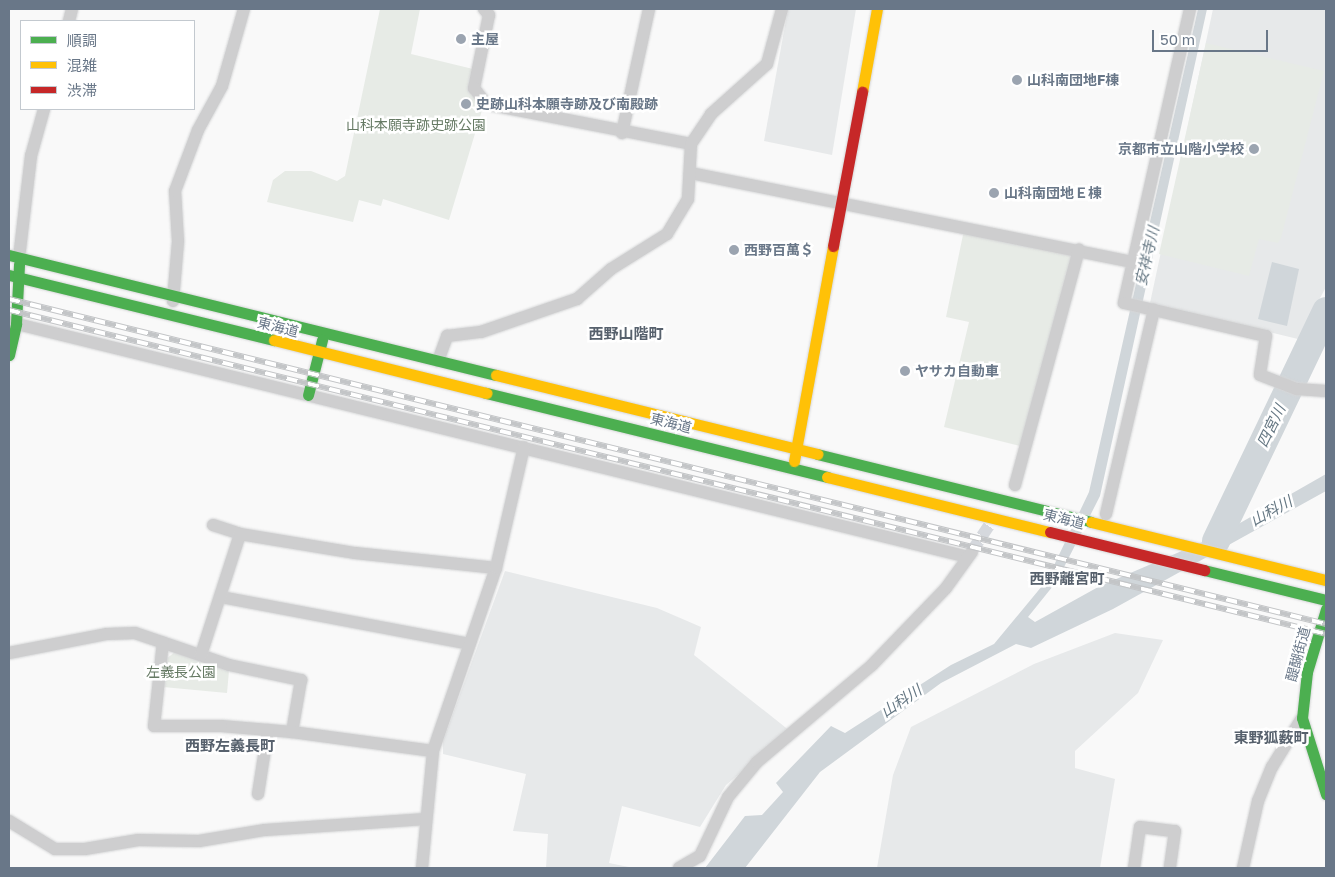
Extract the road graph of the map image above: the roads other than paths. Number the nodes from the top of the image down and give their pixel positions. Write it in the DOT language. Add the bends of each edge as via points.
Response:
graph roads {
  1 [pos="244,9"];
  2 [pos="484,9"];
  3 [pos="649,9"];
  4 [pos="782,9"];
  5 [pos="877,9"];
  6 [pos="1190,9"];
  7 [pos="44,110"];
  8 [pos="622,133"];
  9 [pos="690,144"];
  10 [pos="691,173"];
  11 [pos="842,203"];
  12 [pos="1079,250"];
  13 [pos="14,257"];
  14 [pos="1133,262"];
  15 [pos="14,276"];
  16 [pos="175,296"];
  17 [pos="1153,310"];
  18 [pos="170,315"];
  19 [pos="12,323"];
  20 [pos="324,333"];
  21 [pos="319,353"];
  22 [pos="9,355"];
  23 [pos="438,361"];
  24 [pos="1326,391"];
  25 [pos="308,395"];
  26 [pos="524,447"];
  27 [pos="796,450"];
  28 [pos="792,468"];
  29 [pos="1015,485"];
  30 [pos="1106,514"];
  31 [pos="213,524"];
  32 [pos="240,534"];
  33 [pos="496,568"];
  34 [pos="1326,580"];
  35 [pos="221,596"];
  36 [pos="1326,600"];
  37 [pos="1326,610"];
  38 [pos="162,642"];
  39 [pos="469,644"];
  40 [pos="1321,646"];
  41 [pos="9,652"];
  42 [pos="201,655"];
  43 [pos="1302,718"];
  44 [pos="268,730"];
  45 [pos="292,732"];
  46 [pos="433,751"];
  47 [pos="258,794"];
  48 [pos="1326,794"];
  49 [pos="426,819"];
  50 [pos="9,821"];
  51 [pos="422,868"];
  52 [pos="679,868"];
  53 [pos="1134,868"];
  54 [pos="1170,868"];
  55 [pos="1243,868"];
  1 -- 16 [label="street" via="222,86 191,146 175,191"];
  2 -- 8 [label="street" via="489,15 474,88 481,101"];
  3 -- 8 [label="street"];
  4 -- 9 [label="street" via="767,64 711,114"];
  5 -- 11 [label="main road"];
  6 -- 14 [label="street"];
  7 -- 13 [label="street" via="31,156"];
  8 -- 9 [label="street"];
  9 -- 10 [label="street"];
  10 -- 11 [label="street"];
  10 -- 23 [label="street" via="688,199 667,234 610,269 578,298 481,332 447,336"];
  11 -- 12 [label="street"];
  11 -- 27 [label="main road"];
  12 -- 14 [label="street"];
  12 -- 29 [label="street"];
  13 -- 15 [label="main road"];
  13 -- 16 [label="main road, 東海道"];
  14 -- 17 [label="street" via="1124,303"];
  15 -- 18 [label="main road, 東海道"];
  15 -- 19 [label="main road"];
  16 -- 18 [label="street"];
  16 -- 20 [label="main road, 東海道"];
  17 -- 24 [label="street" via="1266,336 1260,375 1297,389"];
  17 -- 30 [label="street"];
  18 -- 21 [label="main road, 東海道"];
  19 -- 22 [label="main road"];
  19 -- 25 [label="street"];
  20 -- 21 [label="main road"];
  20 -- 23 [label="main road, 東海道"];
  21 -- 25 [label="main road"];
  21 -- 28 [label="main road, 東海道"];
  23 -- 27 [label="main road, 東海道"];
  25 -- 26 [label="street"];
  26 -- 33 [label="street"];
  26 -- 52 [label="street" via="970,554 946,588 872,665 757,762 728,797 700,856"];
  27 -- 28 [label="main road"];
  27 -- 34 [label="main road, 東海道"];
  28 -- 36 [label="main road, 東海道"];
  31 -- 32 [label="street"];
  32 -- 33 [label="street" via="355,553"];
  32 -- 35 [label="street"];
  33 -- 39 [label="street"];
  35 -- 39 [label="street"];
  35 -- 42 [label="street"];
  37 -- 40 [label="main road, 醍醐街道"];
  38 -- 41 [label="street" via="135,633 107,634"];
  38 -- 42 [label="street"];
  38 -- 44 [label="street" via="154,726"];
  39 -- 46 [label="street"];
  40 -- 43 [label="main road, 醍醐街道"];
  42 -- 45 [label="street" via="301,680"];
  43 -- 48 [label="main road, 醍醐街道"];
  43 -- 55 [label="street" via="1272,767 1258,801"];
  44 -- 45 [label="street"];
  44 -- 47 [label="street"];
  45 -- 46 [label="street"];
  46 -- 49 [label="street"];
  49 -- 50 [label="street" via="265,830 199,841 138,840 85,849 55,849"];
  49 -- 51 [label="street"];
  53 -- 54 [label="street" via="1140,827 1175,831"];
}
